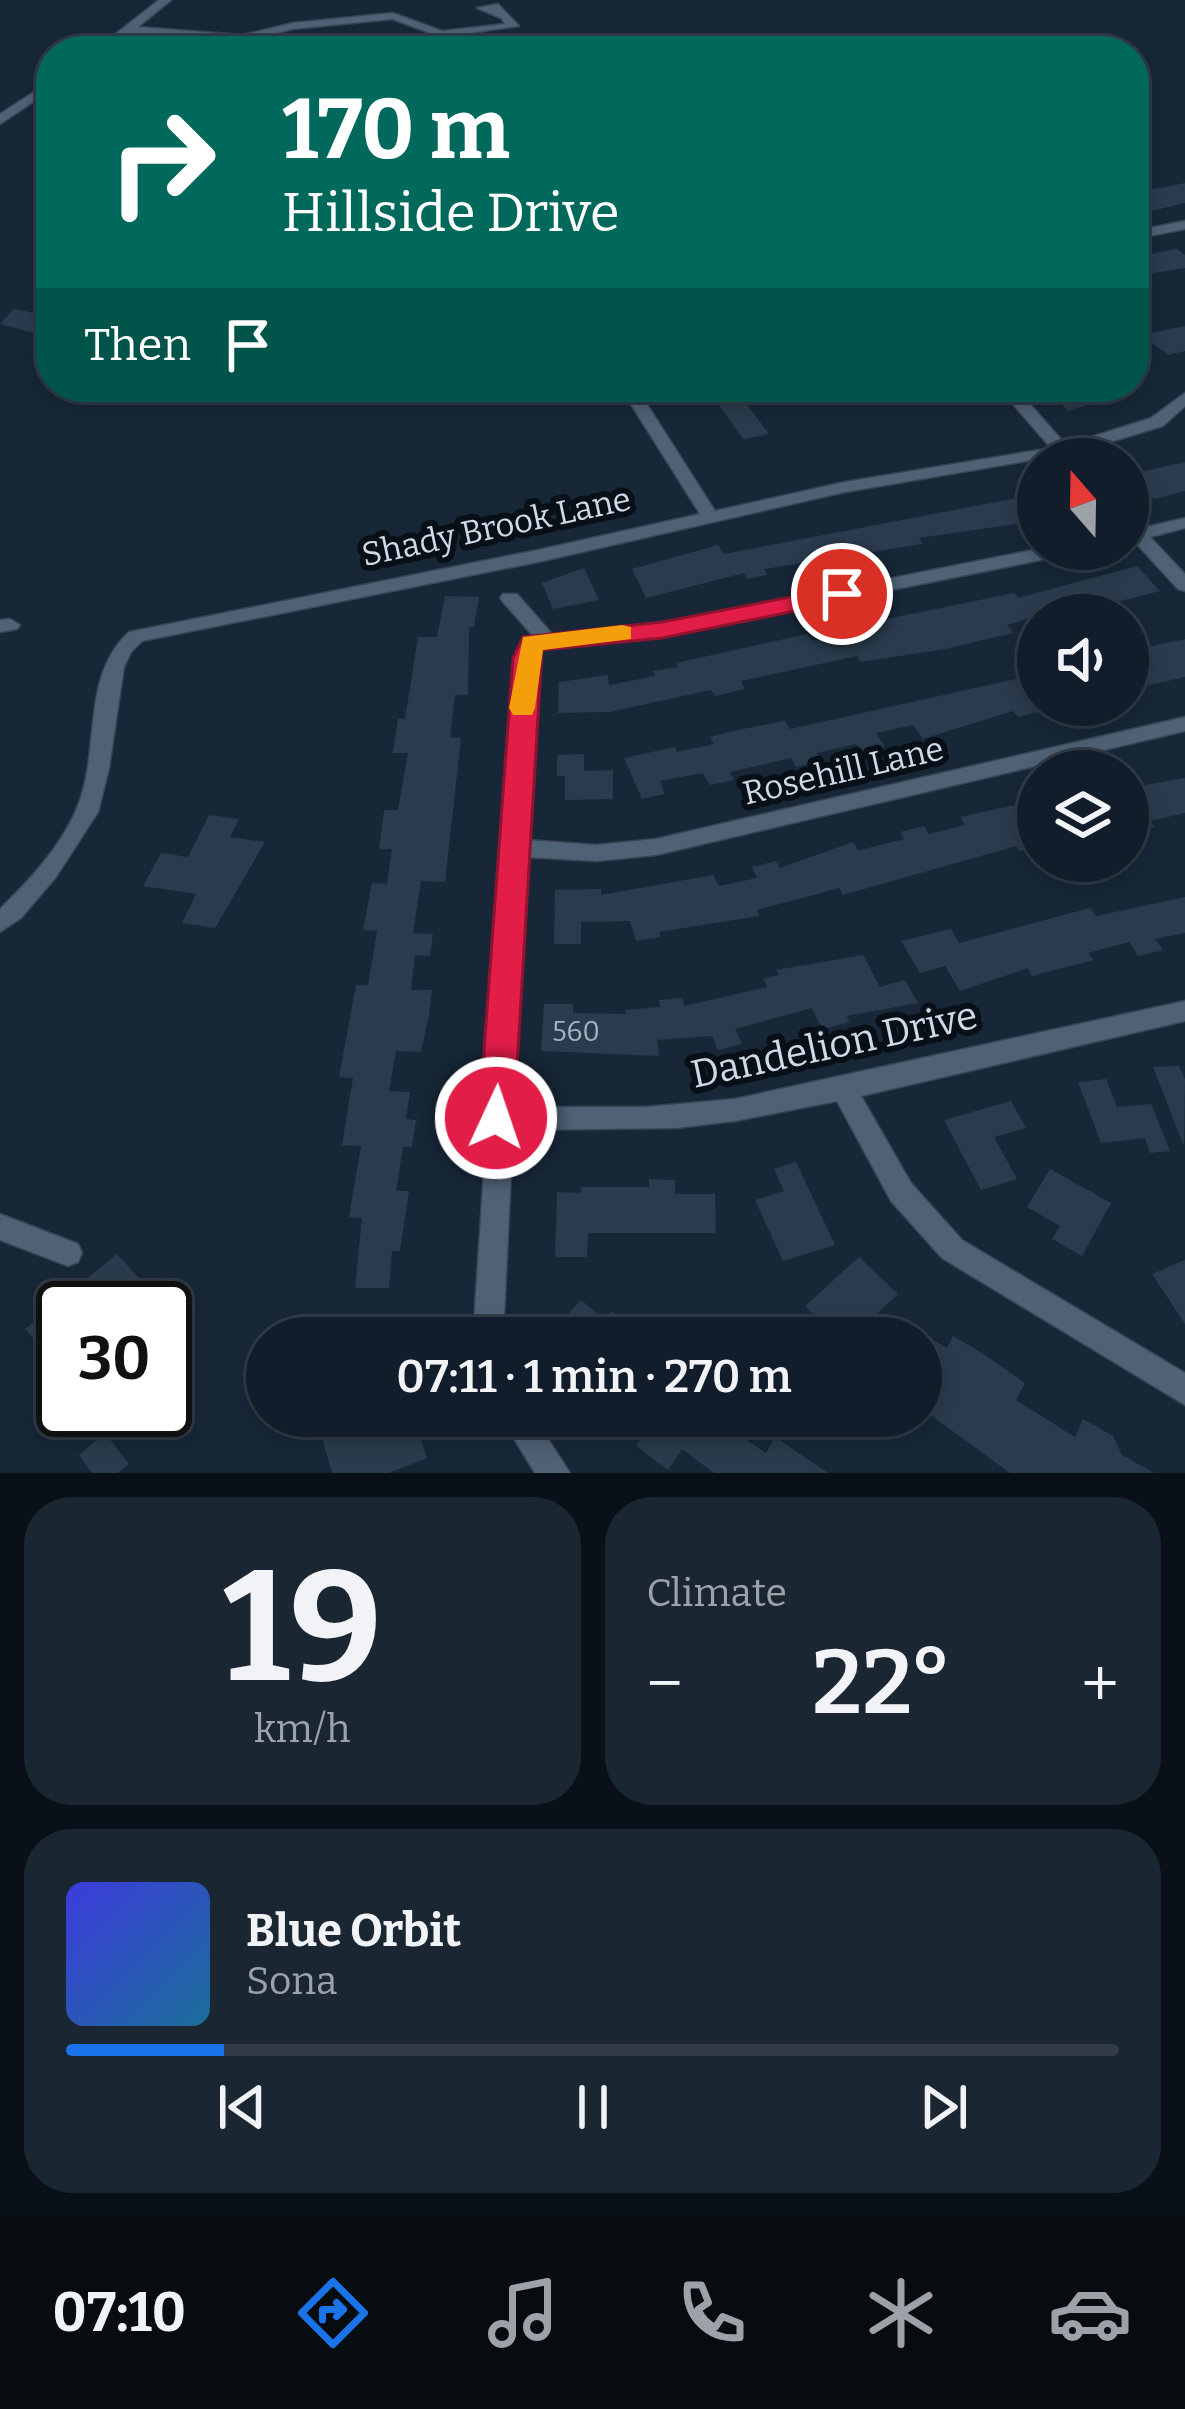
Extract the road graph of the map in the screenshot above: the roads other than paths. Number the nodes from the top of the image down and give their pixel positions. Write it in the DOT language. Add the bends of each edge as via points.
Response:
graph roads {
  1 [pos="166,0"];
  2 [pos="502,15"];
  3 [pos="130,30"];
  4 [pos="121,36"];
  5 [pos="214,36"];
  6 [pos="250,36"];
  7 [pos="36,95"];
  8 [pos="0,120"];
  9 [pos="1185,225"];
  10 [pos="1149,232"];
  11 [pos="1185,398"];
  12 [pos="638,402"];
  13 [pos="1019,402"];
  14 [pos="1051,438"];
  15 [pos="1113,438"];
  16 [pos="1017,462"];
  17 [pos="711,518"];
  18 [pos="1185,524"];
  19 [pos="1149,529"];
  20 [pos="1149,550"];
  21 [pos="1017,559"];
  22 [pos="1185,585"];
  23 [pos="510,598"];
  24 [pos="544,638"];
  25 [pos="1185,724"];
  26 [pos="512,848"];
  27 [pos="0,923"];
  28 [pos="1185,1011"];
  29 [pos="844,1089"];
  30 [pos="496,1118"];
  31 [pos="0,1227"];
  32 [pos="68,1253"];
  33 [pos="489,1317"];
  34 [pos="1185,1390"];
  35 [pos="529,1437"];
  36 [pos="554,1473"];
  1 -- 3 [label="street"];
  2 -- 6 [label="street" via="513,26 448,34 393,16"];
  3 -- 4 [label="street"];
  3 -- 5 [label="street"];
  7 -- 8 [label="street"];
  9 -- 10 [label="street"];
  11 -- 15 [label="street, Shady Brook Lane" via="1157,422"];
  12 -- 17 [label="street"];
  13 -- 14 [label="street"];
  16 -- 17 [label="street, Shady Brook Lane" via="844,487"];
  17 -- 27 [label="street, Shady Brook Lane" via="158,630 122,644 87,811"];
  18 -- 19 [label="street"];
  20 -- 22 [label="street"];
  21 -- 24 [label="street" via="662,630"];
  23 -- 24 [label="street"];
  24 -- 26 [label="street" via="526,658"];
  25 -- 26 [label="street, Rosehill Lane" via="656,847"];
  26 -- 30 [label="street"];
  28 -- 29 [label="street, Dandelion Drive" via="1069,1031"];
  29 -- 30 [label="street, Dandelion Drive" via="658,1119"];
  29 -- 34 [label="street" via="901,1192 952,1249"];
  30 -- 33 [label="street"];
  31 -- 32 [label="street"];
  35 -- 36 [label="street"];
}
